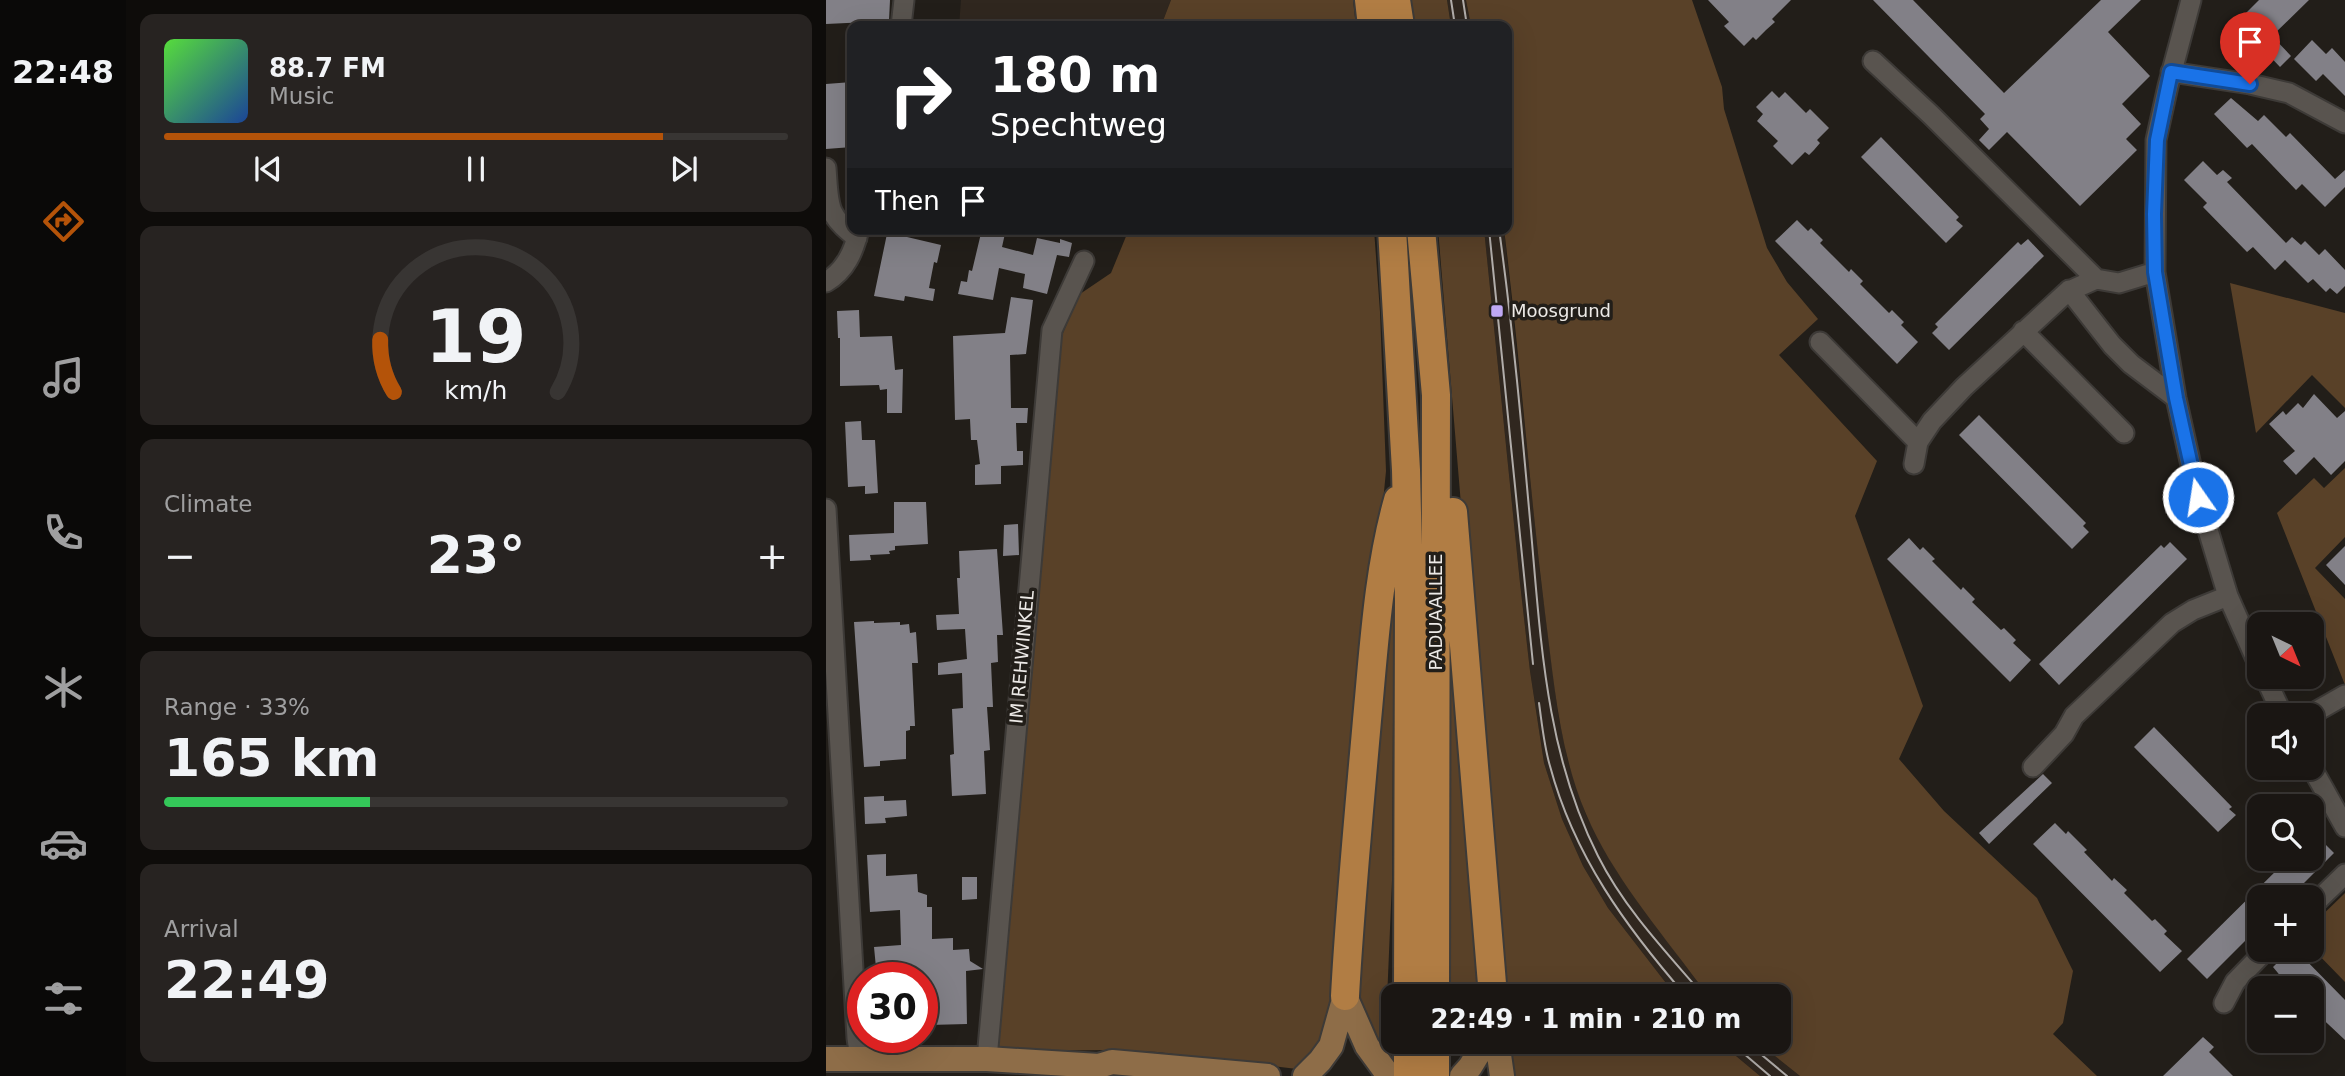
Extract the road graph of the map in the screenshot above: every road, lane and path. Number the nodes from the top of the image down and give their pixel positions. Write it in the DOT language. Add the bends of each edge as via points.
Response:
graph roads {
  1 [pos="904,0"];
  2 [pos="1369,0"];
  3 [pos="1396,0"];
  4 [pos="2191,0"];
  5 [pos="902,21"];
  6 [pos="1371,21"];
  7 [pos="1399,21"];
  8 [pos="1873,61"];
  9 [pos="2171,72"];
  10 [pos="2345,123"];
  11 [pos="826,168"];
  12 [pos="847,229"];
  13 [pos="858,235"];
  14 [pos="1392,235"];
  15 [pos="1422,235"];
  16 [pos="1084,261"];
  17 [pos="2155,272"];
  18 [pos="2096,279"];
  19 [pos="826,282"];
  20 [pos="2069,290"];
  21 [pos="2023,331"];
  22 [pos="1821,342"];
  23 [pos="1436,395"];
  24 [pos="2176,398"];
  25 [pos="2124,433"];
  26 [pos="1918,442"];
  27 [pos="1914,464"];
  28 [pos="1406,470"];
  29 [pos="826,509"];
  30 [pos="2228,596"];
  31 [pos="2247,639"];
  32 [pos="2345,695"];
  33 [pos="2324,707"];
  34 [pos="2033,767"];
  35 [pos="2319,780"];
  36 [pos="2345,827"];
  37 [pos="2345,874"];
  38 [pos="2324,894"];
  39 [pos="2254,962"];
  40 [pos="1421,984"];
  41 [pos="1421,984"];
  42 [pos="1492,984"];
  43 [pos="1345,996"];
  44 [pos="2224,1003"];
  45 [pos="1408,1054"];
  46 [pos="1435,1054"];
  47 [pos="1478,1054"];
  48 [pos="1499,1054"];
  49 [pos="860,1058"];
  50 [pos="826,1059"];
  51 [pos="987,1059"];
  52 [pos="920,1067"];
  53 [pos="1105,1071"];
  54 [pos="1268,1076"];
  55 [pos="1305,1076"];
  56 [pos="1389,1076"];
  57 [pos="1408,1076"];
  58 [pos="1435,1076"];
  59 [pos="1462,1076"];
  60 [pos="1502,1076"];
  1 -- 5 [label="street"];
  2 -- 6 [label="highway"];
  3 -- 7 [label="highway"];
  4 -- 9 [label="street"];
  8 -- 18 [label="street"];
  9 -- 10 [label="street" via="2289,93"];
  9 -- 17 [label="street" via="2157,140"];
  11 -- 12 [label="street" via="829,212"];
  13 -- 19 [label="street" via="851,256"];
  14 -- 28 [label="highway, PADUAALLEE"];
  15 -- 23 [label="highway, PADUAALLEE"];
  16 -- 51 [label="street, IM REHWINKEL" via="1052,330"];
  17 -- 18 [label="street" via="2119,283"];
  17 -- 24 [label="street"];
  18 -- 20 [label="street"];
  20 -- 21 [label="street"];
  20 -- 24 [label="street" via="2112,345"];
  21 -- 25 [label="street"];
  21 -- 26 [label="street" via="1931,421"];
  22 -- 26 [label="street"];
  23 -- 41 [label="highway, PADUAALLEE"];
  23 -- 42 [label="highway" via="1451,488"];
  24 -- 30 [label="street" via="2198,497"];
  26 -- 27 [label="street"];
  28 -- 40 [label="highway, PADUAALLEE"];
  28 -- 43 [label="highway" via="1385,555"];
  29 -- 49 [label="street"];
  30 -- 31 [label="street"];
  30 -- 34 [label="street" via="2172,623 2074,716"];
  32 -- 33 [label="street"];
  35 -- 36 [label="street"];
  37 -- 38 [label="street"];
  39 -- 44 [label="street" via="2235,982"];
  43 -- 55 [label="main road" via="1331,1046"];
  43 -- 56 [label="main road" via="1367,1046"];
  45 -- 57 [label="highway"];
  46 -- 58 [label="highway"];
  47 -- 59 [label="main road"];
  48 -- 60 [label="main road"];
  49 -- 50 [label="main road"];
  49 -- 52 [label="main road"];
  51 -- 52 [label="main road"];
  51 -- 53 [label="main road"];
  53 -- 54 [label="main road" via="1112,1062"];
}
